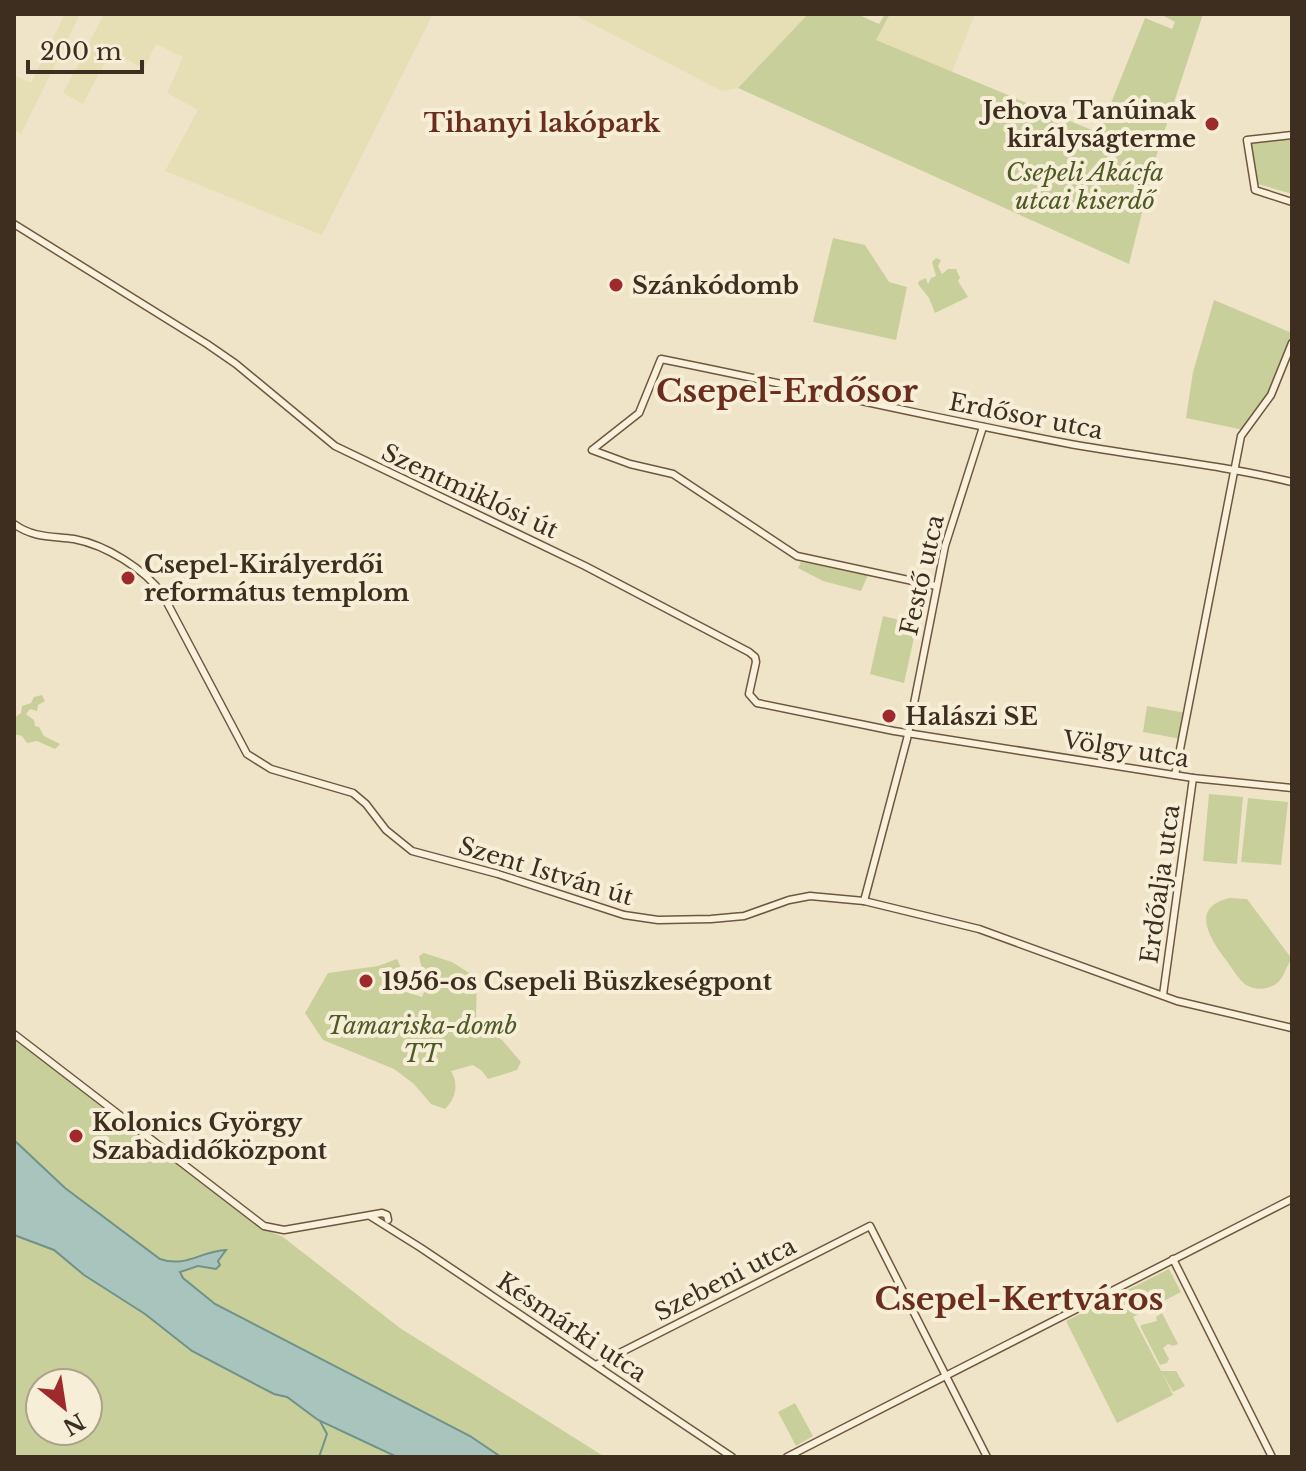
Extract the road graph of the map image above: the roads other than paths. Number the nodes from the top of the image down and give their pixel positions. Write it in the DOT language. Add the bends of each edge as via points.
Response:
graph roads {
  1 [pos="1292,135"];
  2 [pos="1292,202"];
  3 [pos="14,224"];
  4 [pos="1292,343"];
  5 [pos="983,427"];
  6 [pos="607,438"];
  7 [pos="599,453"];
  8 [pos="1234,468"];
  9 [pos="1292,482"];
  10 [pos="14,524"];
  11 [pos="936,586"];
  12 [pos="908,733"];
  13 [pos="1175,775"];
  14 [pos="1193,778"];
  15 [pos="1292,788"];
  16 [pos="864,901"];
  17 [pos="1163,995"];
  18 [pos="1292,1028"];
  19 [pos="14,1034"];
  20 [pos="1292,1199"];
  21 [pos="1173,1259"];
  22 [pos="596,1365"];
  23 [pos="946,1376"];
  24 [pos="732,1457"];
  25 [pos="787,1457"];
  26 [pos="987,1457"];
  27 [pos="1272,1457"];
  1 -- 2 [label="street" via="1247,140 1255,190"];
  3 -- 12 [label="street, Szentmiklósi út" via="236,364 335,446 749,652 756,662 748,693 757,703"];
  4 -- 8 [label="street" via="1271,395 1244,430"];
  5 -- 6 [label="street, Erdősor utca" via="661,359 639,413"];
  5 -- 8 [label="street, Erdősor utca"];
  5 -- 11 [label="street, Festő utca"];
  6 -- 7 [label="street"];
  6 -- 7 [label="street" via="592,450"];
  7 -- 11 [label="street" via="673,474 797,556"];
  8 -- 9 [label="street, Erdősor utca"];
  8 -- 13 [label="street"];
  10 -- 16 [label="street, Szent István út" via="37,536 92,544 148,578 163,595 247,754 271,769 353,793 412,851 644,919 735,918 810,896"];
  11 -- 12 [label="street, Festő utca"];
  12 -- 13 [label="street, Völgy utca"];
  12 -- 16 [label="street, Festő utca"];
  13 -- 14 [label="street, Völgy utca"];
  14 -- 15 [label="street, Völgy utca"];
  14 -- 17 [label="street, Erdőalja utca"];
  16 -- 17 [label="street, Szent István út" via="979,929"];
  17 -- 18 [label="street, Szent István út"];
  19 -- 22 [label="street, Késmárki utca" via="271,1229 366,1216 382,1219"];
  20 -- 21 [label="street"];
  21 -- 23 [label="street"];
  21 -- 27 [label="street"];
  22 -- 23 [label="street, Szebeni utca" via="870,1226"];
  22 -- 24 [label="street, Késmárki utca"];
  23 -- 25 [label="street"];
  23 -- 26 [label="street"];
}
